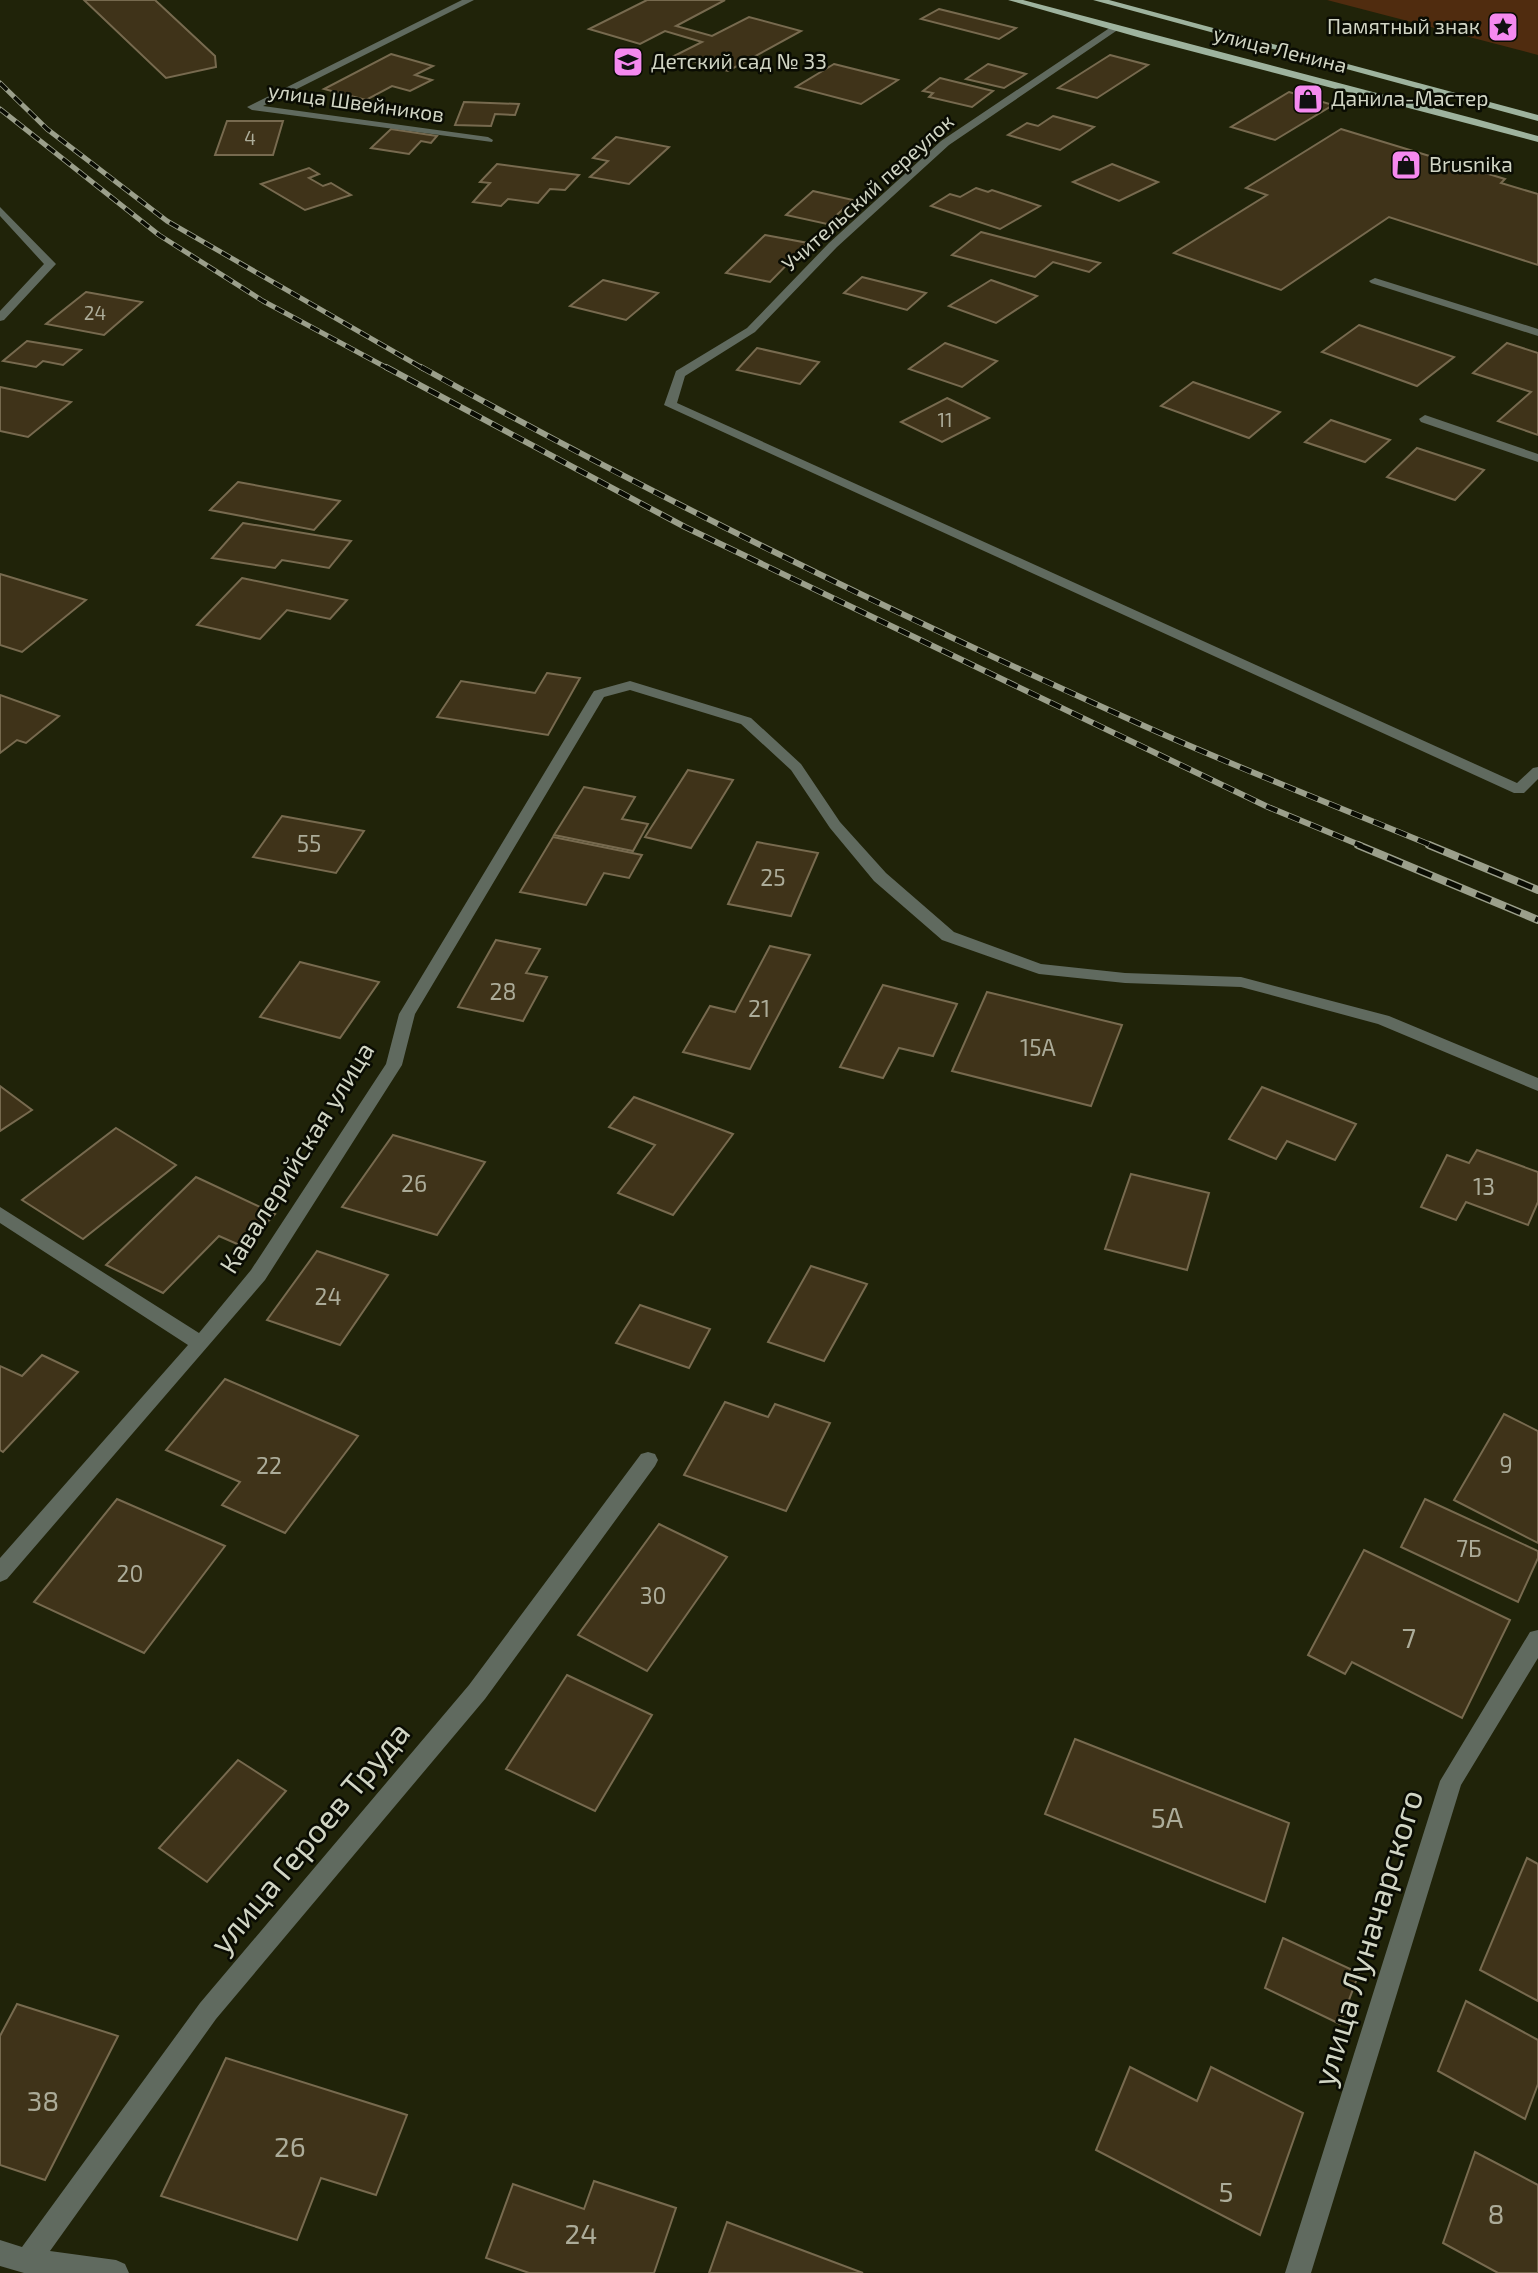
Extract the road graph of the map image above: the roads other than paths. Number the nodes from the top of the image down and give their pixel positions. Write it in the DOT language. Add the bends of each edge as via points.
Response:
graph roads {
  1 [pos="469,0"];
  2 [pos="1013,0"];
  3 [pos="1098,0"];
  4 [pos="1114,29"];
  5 [pos="1538,118"];
  6 [pos="1538,139"];
  7 [pos="488,140"];
  8 [pos="0,210"];
  9 [pos="1375,281"];
  10 [pos="0,318"];
  11 [pos="1538,333"];
  12 [pos="1425,419"];
  13 [pos="1538,458"];
  14 [pos="1538,771"];
  15 [pos="1538,1085"];
  16 [pos="0,1214"];
  17 [pos="201,1344"];
  18 [pos="648,1460"];
  19 [pos="0,1573"];
  20 [pos="1538,1639"];
  21 [pos="0,2253"];
  22 [pos="27,2261"];
  23 [pos="116,2273"];
  24 [pos="1298,2273"];
  1 -- 7 [label="street, улица Швейников" via="252,107"];
  2 -- 4 [label="main road, улица Ленина"];
  3 -- 5 [label="main road, улица Ленина"];
  4 -- 6 [label="main road, улица Ленина"];
  4 -- 14 [label="street, Учительский переулок" via="945,143 833,245 751,330 680,374 670,405 1519,790"];
  8 -- 10 [label="street" via="50,264"];
  9 -- 11 [label="street"];
  12 -- 13 [label="street"];
  15 -- 17 [label="street, Кавалерийская улица" via="1383,1020 1241,982 1039,969 948,936 880,877 835,825 796,767 746,721 630,685 599,694 407,1014 394,1065 258,1275"];
  16 -- 17 [label="street"];
  17 -- 19 [label="street, Кавалерийская улица"];
  18 -- 22 [label="street, улица Героев Труда" via="477,1692 208,2011"];
  20 -- 24 [label="street, улица Луначарского" via="1451,1781"];
  21 -- 22 [label="street"];
  22 -- 23 [label="street"];
}
